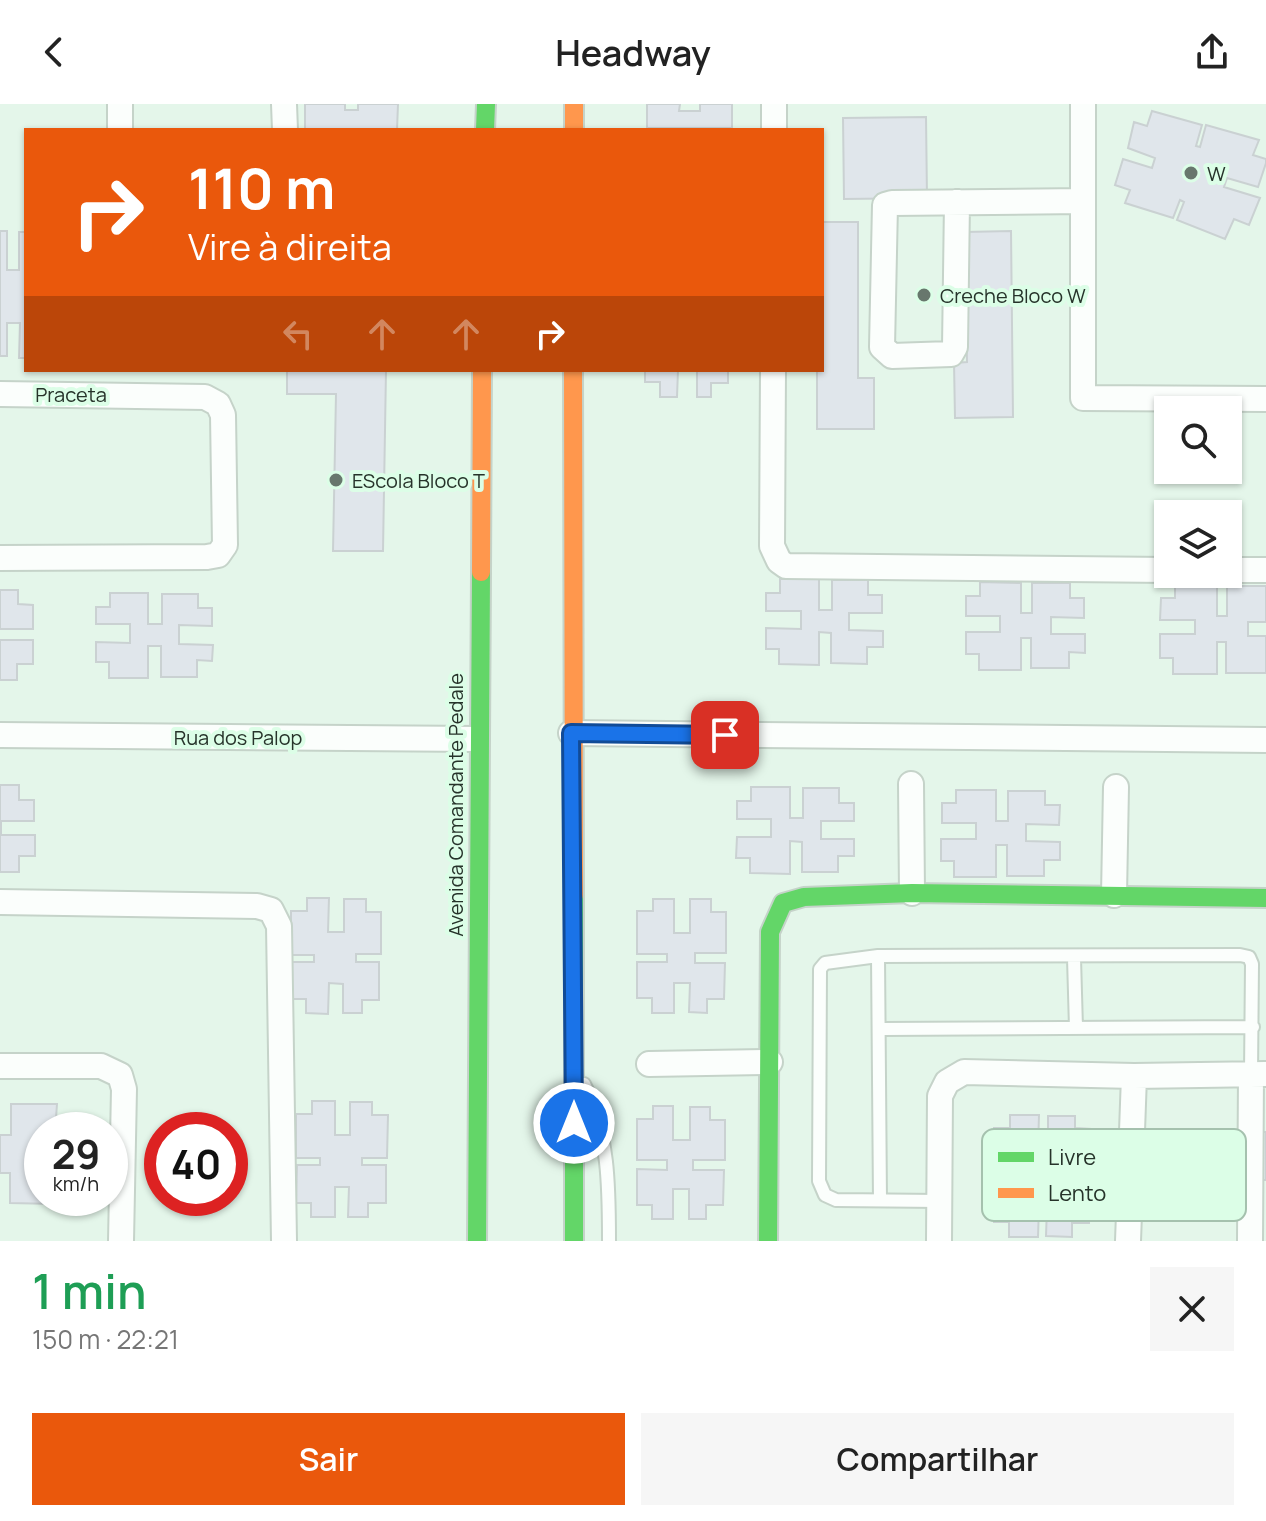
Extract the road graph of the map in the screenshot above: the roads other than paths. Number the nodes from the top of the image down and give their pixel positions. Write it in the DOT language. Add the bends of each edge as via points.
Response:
graph roads {
  1 [pos="120,104"];
  2 [pos="284,104"];
  3 [pos="486,104"];
  4 [pos="574,104"];
  5 [pos="774,104"];
  6 [pos="1083,104"];
  7 [pos="120,128"];
  8 [pos="285,128"];
  9 [pos="485,128"];
  10 [pos="574,128"];
  11 [pos="774,128"];
  12 [pos="1083,201"];
  13 [pos="957,202"];
  14 [pos="482,372"];
  15 [pos="573,372"];
  16 [pos="773,372"];
  17 [pos="119,382"];
  18 [pos="0,394"];
  19 [pos="1266,399"];
  20 [pos="0,558"];
  21 [pos="1154,570"];
  22 [pos="1242,570"];
  23 [pos="1266,570"];
  24 [pos="571,733"];
  25 [pos="0,735"];
  26 [pos="477,739"];
  27 [pos="1266,740"];
  28 [pos="911,784"];
  29 [pos="1116,787"];
  30 [pos="912,893"];
  31 [pos="1114,895"];
  32 [pos="1266,898"];
  33 [pos="0,902"];
  34 [pos="878,956"];
  35 [pos="1074,958"];
  36 [pos="1253,1027"];
  37 [pos="1076,1028"];
  38 [pos="882,1029"];
  39 [pos="770,1062"];
  40 [pos="574,1064"];
  41 [pos="649,1064"];
  42 [pos="0,1066"];
  43 [pos="1259,1074"];
  44 [pos="1134,1076"];
  45 [pos="1132,1129"];
  46 [pos="880,1200"];
  47 [pos="940,1201"];
  48 [pos="1129,1221"];
  49 [pos="121,1241"];
  50 [pos="284,1241"];
  51 [pos="477,1241"];
  52 [pos="574,1241"];
  53 [pos="609,1241"];
  54 [pos="768,1241"];
  55 [pos="939,1241"];
  56 [pos="1128,1241"];
  57 [pos="1250,1241"];
  1 -- 7 [label="street"];
  2 -- 8 [label="street"];
  3 -- 9 [label="street"];
  4 -- 10 [label="street"];
  5 -- 11 [label="street"];
  6 -- 12 [label="street"];
  12 -- 13 [label="street"];
  12 -- 19 [label="street" via="1083,398"];
  13 -- 13 [label="street" via="885,205 882,347 892,356 951,354 955,347"];
  14 -- 26 [label="street, Avenida Comandante Pedale"];
  15 -- 24 [label="street"];
  16 -- 21 [label="street" via="772,546 786,566"];
  17 -- 18 [label="street, Praceta"];
  17 -- 20 [label="street, Praceta" via="205,397 218,404 223,415 225,545 218,555 207,557"];
  22 -- 23 [label="street"];
  24 -- 27 [label="street"];
  24 -- 40 [label="street"];
  25 -- 26 [label="street, Rua dos Palop"];
  26 -- 51 [label="street, Avenida Comandante Pedale"];
  28 -- 30 [label="street"];
  29 -- 31 [label="street"];
  30 -- 31 [label="street"];
  30 -- 39 [label="street" via="804,897 783,903 770,932"];
  31 -- 32 [label="street"];
  33 -- 50 [label="street" via="271,910 276,917"];
  34 -- 35 [label="lane"];
  34 -- 38 [label="lane"];
  34 -- 46 [label="lane" via="831,960 820,969 819,1181 825,1195 836,1200"];
  35 -- 36 [label="lane" via="1249,957"];
  35 -- 37 [label="lane"];
  36 -- 37 [label="lane"];
  36 -- 43 [label="lane"];
  37 -- 38 [label="lane"];
  38 -- 46 [label="lane"];
  39 -- 41 [label="street"];
  39 -- 54 [label="street"];
  40 -- 52 [label="street"];
  40 -- 53 [label="lane" via="593,1102 603,1140"];
  42 -- 49 [label="street" via="101,1066 120,1075"];
  43 -- 44 [label="street"];
  43 -- 57 [label="street"];
  44 -- 45 [label="street"];
  44 -- 47 [label="street" via="964,1072 947,1082 940,1096"];
  46 -- 47 [label="lane"];
  47 -- 55 [label="street"];
  48 -- 56 [label="street"];
}
